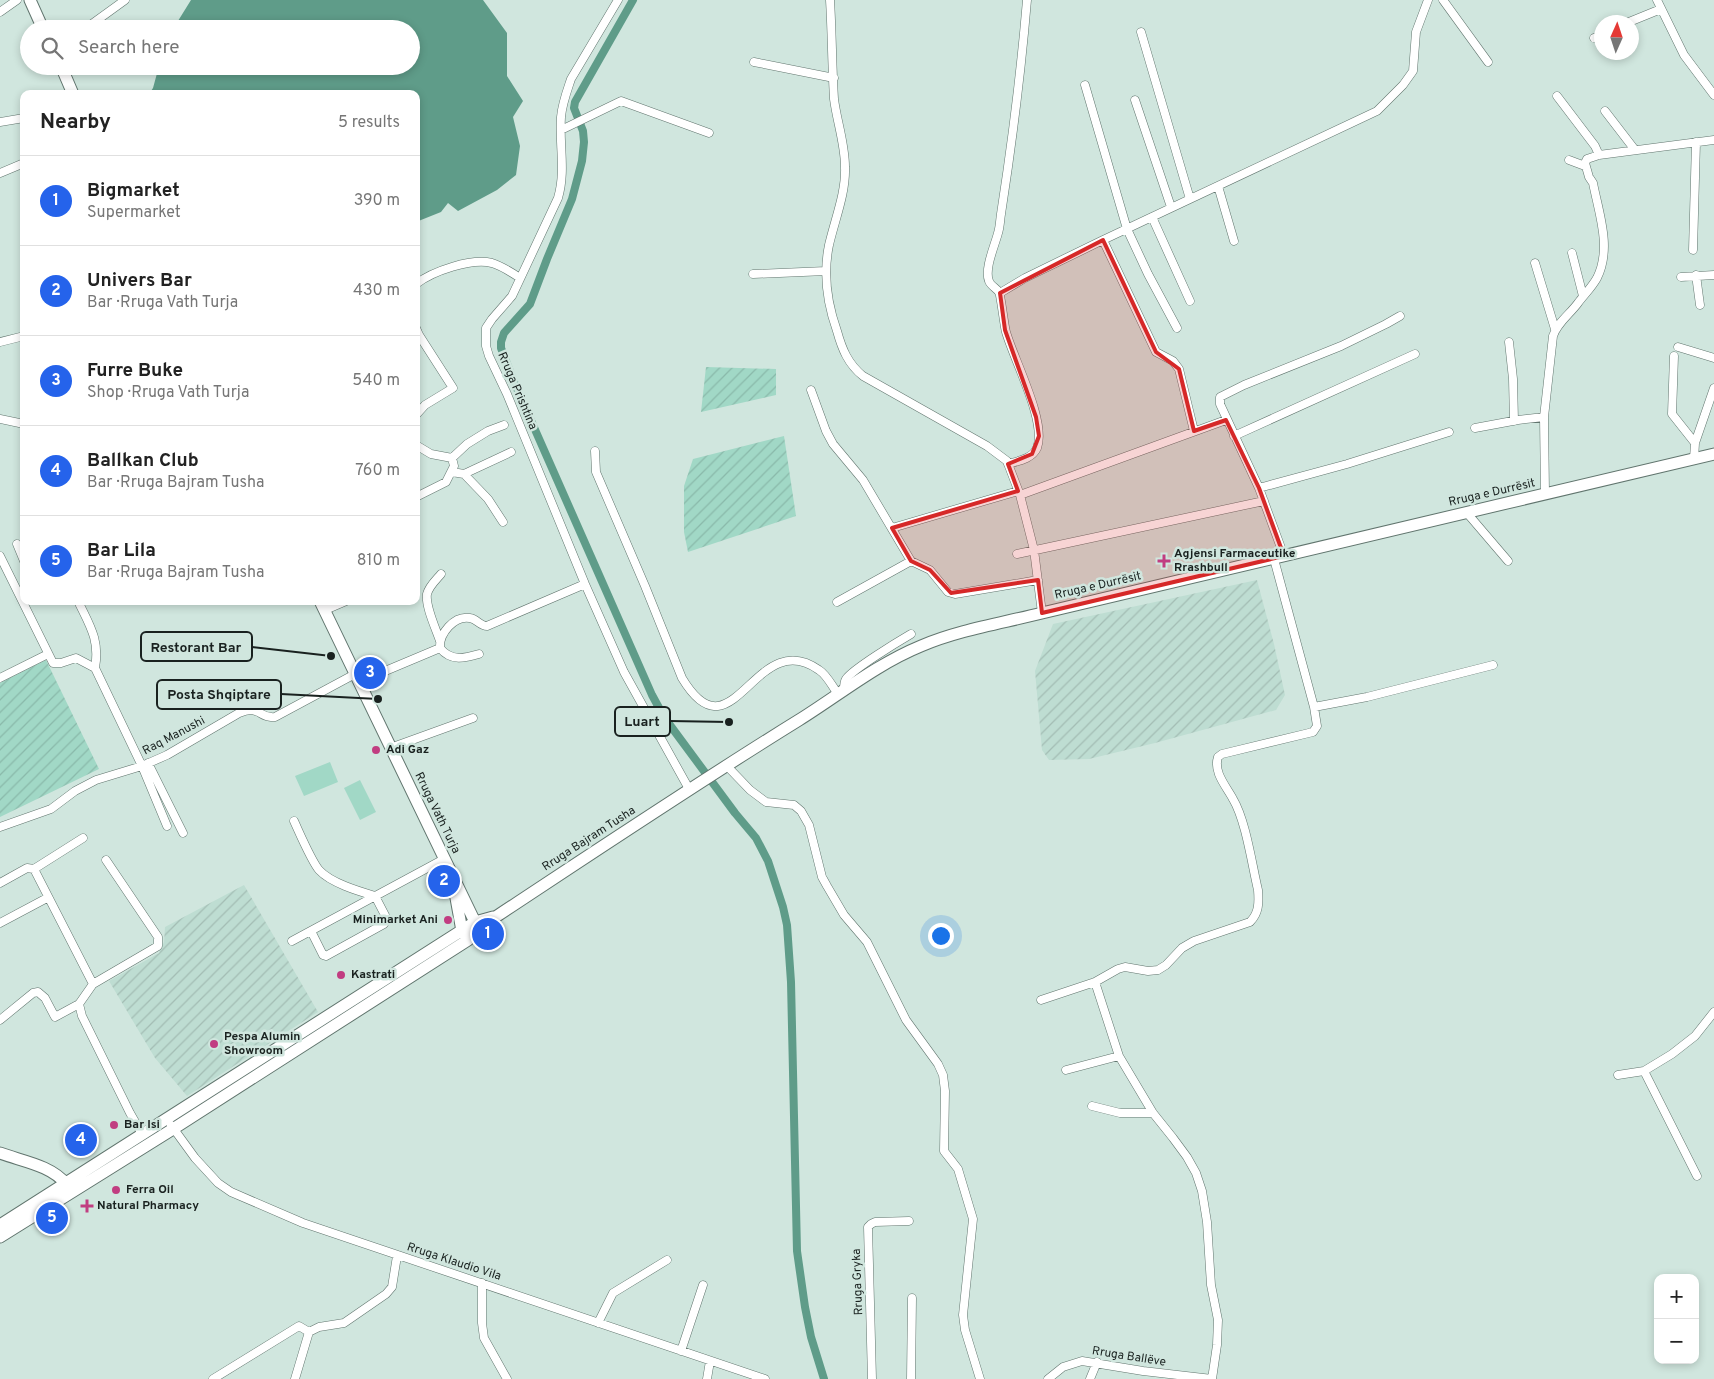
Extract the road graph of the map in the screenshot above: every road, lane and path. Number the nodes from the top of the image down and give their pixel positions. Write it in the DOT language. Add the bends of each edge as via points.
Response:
graph roads {
  1 [pos="17,0"];
  2 [pos="30,0"];
  3 [pos="125,0"];
  4 [pos="618,0"];
  5 [pos="830,0"];
  6 [pos="1026,0"];
  7 [pos="1428,0"];
  8 [pos="1443,0"];
  9 [pos="1657,0"];
  10 [pos="1661,9"];
  11 [pos="0,12"];
  12 [pos="1639,18"];
  13 [pos="39,20"];
  14 [pos="97,20"];
  15 [pos="1141,32"];
  16 [pos="754,62"];
  17 [pos="1488,62"];
  18 [pos="65,75"];
  19 [pos="834,78"];
  20 [pos="1085,86"];
  21 [pos="71,90"];
  22 [pos="1714,95"];
  23 [pos="1557,96"];
  24 [pos="1135,100"];
  25 [pos="1604,111"];
  26 [pos="20,119"];
  27 [pos="0,122"];
  28 [pos="562,130"];
  29 [pos="710,133"];
  30 [pos="1714,140"];
  31 [pos="1696,142"];
  32 [pos="1635,150"];
  33 [pos="1599,154"];
  34 [pos="1569,160"];
  35 [pos="20,165"];
  36 [pos="1585,166"];
  37 [pos="0,173"];
  38 [pos="1218,186"];
  39 [pos="1190,199"];
  40 [pos="1170,208"];
  41 [pos="1152,217"];
  42 [pos="1127,229"];
  43 [pos="1103,240"];
  44 [pos="1234,241"];
  45 [pos="1693,250"];
  46 [pos="1572,253"];
  47 [pos="1536,263"];
  48 [pos="826,271"];
  49 [pos="752,274"];
  50 [pos="1696,275"];
  51 [pos="1714,275"];
  52 [pos="1681,277"];
  53 [pos="520,278"];
  54 [pos="420,282"];
  55 [pos="1000,293"];
  56 [pos="1583,296"];
  57 [pos="1190,301"];
  58 [pos="1700,305"];
  59 [pos="1400,316"];
  60 [pos="1176,328"];
  61 [pos="1555,328"];
  62 [pos="20,337"];
  63 [pos="420,338"];
  64 [pos="0,342"];
  65 [pos="1509,342"];
  66 [pos="1678,347"];
  67 [pos="1415,354"];
  68 [pos="1674,356"];
  69 [pos="1714,358"];
  70 [pos="1714,388"];
  71 [pos="811,390"];
  72 [pos="420,411"];
  73 [pos="1544,417"];
  74 [pos="0,419"];
  75 [pos="1226,420"];
  76 [pos="1514,421"];
  77 [pos="20,423"];
  78 [pos="504,425"];
  79 [pos="1475,428"];
  80 [pos="1194,431"];
  81 [pos="1449,432"];
  82 [pos="1234,436"];
  83 [pos="1695,444"];
  84 [pos="420,447"];
  85 [pos="511,452"];
  86 [pos="595,452"];
  87 [pos="1714,454"];
  88 [pos="452,458"];
  89 [pos="1694,459"];
  90 [pos="1008,464"];
  91 [pos="452,472"];
  92 [pos="464,474"];
  93 [pos="1259,488"];
  94 [pos="1019,493"];
  95 [pos="1545,494"];
  96 [pos="420,496"];
  97 [pos="1264,501"];
  98 [pos="1467,513"];
  99 [pos="504,522"];
  100 [pos="892,528"];
  101 [pos="17,544"];
  102 [pos="1034,550"];
  103 [pos="20,551"];
  104 [pos="1017,554"];
  105 [pos="0,556"];
  106 [pos="1279,558"];
  107 [pos="911,561"];
  108 [pos="1508,561"];
  109 [pos="441,574"];
  110 [pos="1038,580"];
  111 [pos="585,584"];
  112 [pos="20,597"];
  113 [pos="837,602"];
  114 [pos="24,605"];
  115 [pos="80,605"];
  116 [pos="322,606"];
  117 [pos="1042,614"];
  118 [pos="911,634"];
  119 [pos="440,644"];
  120 [pos="48,654"];
  121 [pos="479,654"];
  122 [pos="1493,664"];
  123 [pos="95,668"];
  124 [pos="0,678"];
  125 [pos="357,678"];
  126 [pos="841,692"];
  127 [pos="1314,707"];
  128 [pos="473,718"];
  129 [pos="390,748"];
  130 [pos="145,764"];
  131 [pos="725,766"];
  132 [pos="693,787"];
  133 [pos="294,821"];
  134 [pos="167,826"];
  135 [pos="0,827"];
  136 [pos="183,833"];
  137 [pos="83,838"];
  138 [pos="444,859"];
  139 [pos="106,860"];
  140 [pos="34,869"];
  141 [pos="452,873"];
  142 [pos="0,883"];
  143 [pos="375,896"];
  144 [pos="47,898"];
  145 [pos="497,916"];
  146 [pos="475,922"];
  147 [pos="0,923"];
  148 [pos="311,931"];
  149 [pos="469,935"];
  150 [pos="292,941"];
  151 [pos="1095,982"];
  152 [pos="93,984"];
  153 [pos="1041,1000"];
  154 [pos="79,1004"];
  155 [pos="1714,1012"];
  156 [pos="0,1020"];
  157 [pos="1119,1056"];
  158 [pos="1066,1070"];
  159 [pos="1644,1071"];
  160 [pos="1618,1075"];
  161 [pos="1092,1106"];
  162 [pos="1153,1113"];
  163 [pos="170,1124"];
  164 [pos="142,1134"];
  165 [pos="0,1153"];
  166 [pos="1697,1176"];
  167 [pos="66,1184"];
  168 [pos="908,1221"];
  169 [pos="0,1225"];
  170 [pos="0,1237"];
  171 [pos="397,1256"];
  172 [pos="667,1260"];
  173 [pos="482,1283"];
  174 [pos="703,1285"];
  175 [pos="912,1298"];
  176 [pos="598,1323"];
  177 [pos="309,1332"];
  178 [pos="681,1351"];
  179 [pos="710,1361"];
  180 [pos="1097,1362"];
  181 [pos="213,1379"];
  182 [pos="295,1379"];
  183 [pos="507,1379"];
  184 [pos="707,1379"];
  185 [pos="765,1379"];
  186 [pos="872,1379"];
  187 [pos="911,1379"];
  188 [pos="980,1379"];
  189 [pos="1048,1379"];
  190 [pos="1090,1379"];
  191 [pos="1212,1379"];
  1 -- 11 [label="street"];
  2 -- 13 [label="main road"];
  3 -- 14 [label="street"];
  4 -- 28 [label="street, Rruga Prishtina" via="571,79 562,106"];
  5 -- 19 [label="street"];
  6 -- 55 [label="street" via="1010,154 998,232 989,265 989,281"];
  7 -- 38 [label="street" via="1416,32 1413,71 1404,85 1377,111"];
  8 -- 17 [label="street"];
  9 -- 10 [label="street"];
  10 -- 12 [label="street"];
  10 -- 22 [label="street" via="1684,55"];
  15 -- 39 [label="street"];
  16 -- 19 [label="street"];
  18 -- 21 [label="main road"];
  19 -- 48 [label="street" via="845,173"];
  20 -- 42 [label="street"];
  23 -- 33 [label="street"];
  24 -- 40 [label="street"];
  25 -- 32 [label="street"];
  26 -- 27 [label="street"];
  28 -- 29 [label="street" via="621,101"];
  28 -- 53 [label="street, Rruga Prishtina" via="562,185"];
  30 -- 31 [label="street"];
  31 -- 32 [label="street"];
  31 -- 45 [label="street"];
  32 -- 33 [label="street"];
  33 -- 36 [label="street" via="1588,159"];
  34 -- 36 [label="street"];
  35 -- 37 [label="street"];
  36 -- 56 [label="street" via="1593,183 1604,243 1600,269"];
  38 -- 39 [label="street"];
  38 -- 44 [label="street"];
  39 -- 40 [label="street"];
  40 -- 41 [label="street"];
  41 -- 42 [label="street"];
  41 -- 57 [label="street"];
  42 -- 43 [label="street"];
  42 -- 60 [label="street"];
  43 -- 55 [label="street"];
  43 -- 80 [label="street" via="1156,352 1173,361 1179,369"];
  46 -- 56 [label="street"];
  47 -- 61 [label="street"];
  48 -- 49 [label="street"];
  48 -- 90 [label="street" via="828,300 834,322 841,346 854,368 879,386 987,446"];
  50 -- 51 [label="street"];
  50 -- 52 [label="street"];
  50 -- 58 [label="street"];
  53 -- 54 [label="street" via="502,267 479,262 434,273"];
  53 -- 111 [label="street, Rruga Prishtina" via="512,296 486,328 486,346"];
  55 -- 90 [label="street" via="1006,330 1036,416 1039,436 1032,454"];
  56 -- 61 [label="street"];
  59 -- 75 [label="street" via="1341,346 1223,394 1220,404"];
  61 -- 73 [label="street"];
  62 -- 64 [label="street"];
  63 -- 72 [label="street" via="453,388"];
  65 -- 76 [label="street"];
  66 -- 69 [label="street"];
  67 -- 82 [label="street"];
  68 -- 83 [label="street" via="1672,414"];
  70 -- 83 [label="street"];
  71 -- 100 [label="street" via="833,444 863,480"];
  73 -- 76 [label="street"];
  73 -- 95 [label="street"];
  74 -- 77 [label="street"];
  75 -- 80 [label="street"];
  75 -- 82 [label="street"];
  76 -- 79 [label="street"];
  78 -- 88 [label="street" via="467,444"];
  80 -- 94 [label="street"];
  81 -- 93 [label="street"];
  82 -- 93 [label="street"];
  83 -- 89 [label="street"];
  84 -- 88 [label="street" via="431,454"];
  85 -- 92 [label="street"];
  86 -- 126 [label="street" via="596,472 682,678 699,701 713,707 721,706 778,663 793,660 821,671"];
  87 -- 89 [label="main road, Rruga e Durrësit"];
  88 -- 91 [label="street"];
  89 -- 95 [label="main road, Rruga e Durrësit"];
  90 -- 94 [label="street"];
  91 -- 92 [label="street"];
  91 -- 96 [label="street" via="446,482"];
  92 -- 99 [label="street"];
  93 -- 97 [label="street"];
  94 -- 100 [label="street"];
  94 -- 102 [label="street"];
  95 -- 98 [label="main road, Rruga e Durrësit"];
  97 -- 102 [label="street"];
  97 -- 106 [label="street"];
  98 -- 106 [label="main road, Rruga e Durrësit"];
  98 -- 108 [label="street"];
  100 -- 107 [label="street"];
  101 -- 103 [label="street"];
  102 -- 104 [label="street"];
  102 -- 110 [label="street"];
  105 -- 112 [label="street"];
  106 -- 117 [label="main road, Rruga e Durrësit"];
  106 -- 127 [label="street"];
  107 -- 110 [label="street" via="930,570 948,592 955,594"];
  107 -- 113 [label="street"];
  109 -- 119 [label="street" via="428,594"];
  110 -- 117 [label="street"];
  111 -- 119 [label="street" via="487,626 470,618 460,620 446,630"];
  111 -- 132 [label="street, Rruga Prishtina" via="624,672"];
  114 -- 120 [label="street"];
  115 -- 123 [label="street" via="92,630 98,654"];
  116 -- 125 [label="main road, Rruga Vath Turja"];
  117 -- 126 [label="main road, Rruga e Durrësit" via="941,638 870,673"];
  118 -- 126 [label="street" via="849,675"];
  119 -- 121 [label="street" via="444,653 458,659"];
  119 -- 125 [label="street, Raq Manushi"];
  120 -- 123 [label="street" via="53,663 76,658"];
  120 -- 124 [label="street"];
  122 -- 127 [label="street" via="1367,697"];
  123 -- 130 [label="street"];
  125 -- 129 [label="main road, Rruga Vath Turja"];
  125 -- 130 [label="street, Raq Manushi" via="275,717 264,716 251,709 240,713"];
  126 -- 131 [label="main road, Rruga e Durrësit"];
  127 -- 151 [label="street" via="1317,726 1313,732 1222,754 1216,762 1243,826 1258,890 1255,916 1250,922 1194,941 1158,970 1118,969"];
  128 -- 129 [label="street"];
  129 -- 138 [label="main road, Rruga Vath Turja"];
  130 -- 134 [label="street"];
  130 -- 135 [label="street, Raq Manushi" via="96,780 50,809"];
  130 -- 136 [label="street"];
  131 -- 132 [label="main road, Rruga e Durrësit"];
  131 -- 188 [label="street" via="766,802 794,805 801,811 809,824 822,877 844,915 868,942 906,1020 944,1075 944,1151 958,1169 973,1219 963,1315"];
  132 -- 145 [label="main road, Rruga Bajram Tusha"];
  133 -- 143 [label="street" via="319,869 352,889"];
  137 -- 140 [label="street"];
  138 -- 141 [label="main road, Rruga Vath Turja"];
  138 -- 143 [label="street"];
  139 -- 152 [label="street" via="158,937 158,946"];
  140 -- 142 [label="street" via="27,868"];
  140 -- 144 [label="street"];
  141 -- 146 [label="main road, Rruga Vath Turja"];
  141 -- 149 [label="main road, Rruga Vath Turja"];
  143 -- 148 [label="street"];
  143 -- 148 [label="street" via="386,922 328,956 323,955"];
  144 -- 147 [label="street"];
  144 -- 152 [label="street"];
  145 -- 146 [label="main road, Rruga Bajram Tusha"];
  145 -- 149 [label="main road, Rruga Bajram Tusha"];
  146 -- 149 [label="main road, Rruga Bajram Tusha"];
  148 -- 150 [label="street"];
  149 -- 163 [label="main road, Rruga Bajram Tusha"];
  151 -- 153 [label="street"];
  151 -- 157 [label="street"];
  152 -- 154 [label="street"];
  154 -- 156 [label="street" via="55,1017 45,998 38,992 33,993"];
  154 -- 164 [label="street" via="82,1016"];
  155 -- 159 [label="street" via="1695,1036"];
  157 -- 158 [label="street"];
  157 -- 162 [label="street"];
  159 -- 160 [label="street"];
  159 -- 166 [label="street"];
  161 -- 162 [label="street" via="1120,1113"];
  162 -- 191 [label="street" via="1187,1157 1202,1191 1211,1285 1218,1320"];
  163 -- 164 [label="main road, Rruga Bajram Tusha"];
  163 -- 170 [label="main road, Rruga Bajram Tusha"];
  163 -- 171 [label="street, Rruga Klaudio Vila" via="195,1158 231,1192 304,1223"];
  164 -- 167 [label="main road, Rruga Bajram Tusha"];
  165 -- 167 [label="main road" via="49,1170"];
  167 -- 169 [label="main road, Rruga Bajram Tusha"];
  168 -- 186 [label="street, Rruga Gryka" via="875,1222 868,1227"];
  171 -- 173 [label="street, Rruga Klaudio Vila"];
  171 -- 177 [label="street" via="392,1287 386,1294 344,1323"];
  172 -- 176 [label="street" via="613,1293"];
  173 -- 176 [label="street, Rruga Klaudio Vila"];
  173 -- 183 [label="street" via="484,1338"];
  174 -- 178 [label="street"];
  175 -- 187 [label="street"];
  176 -- 178 [label="street, Rruga Klaudio Vila"];
  177 -- 181 [label="street" via="299,1326"];
  177 -- 182 [label="street"];
  178 -- 179 [label="street, Rruga Klaudio Vila"];
  179 -- 184 [label="street"];
  179 -- 185 [label="street, Rruga Klaudio Vila"];
  180 -- 189 [label="street, Rruga Ballëve" via="1082,1361 1064,1367"];
  180 -- 190 [label="street"];
  180 -- 191 [label="street, Rruga Ballëve"];
}
